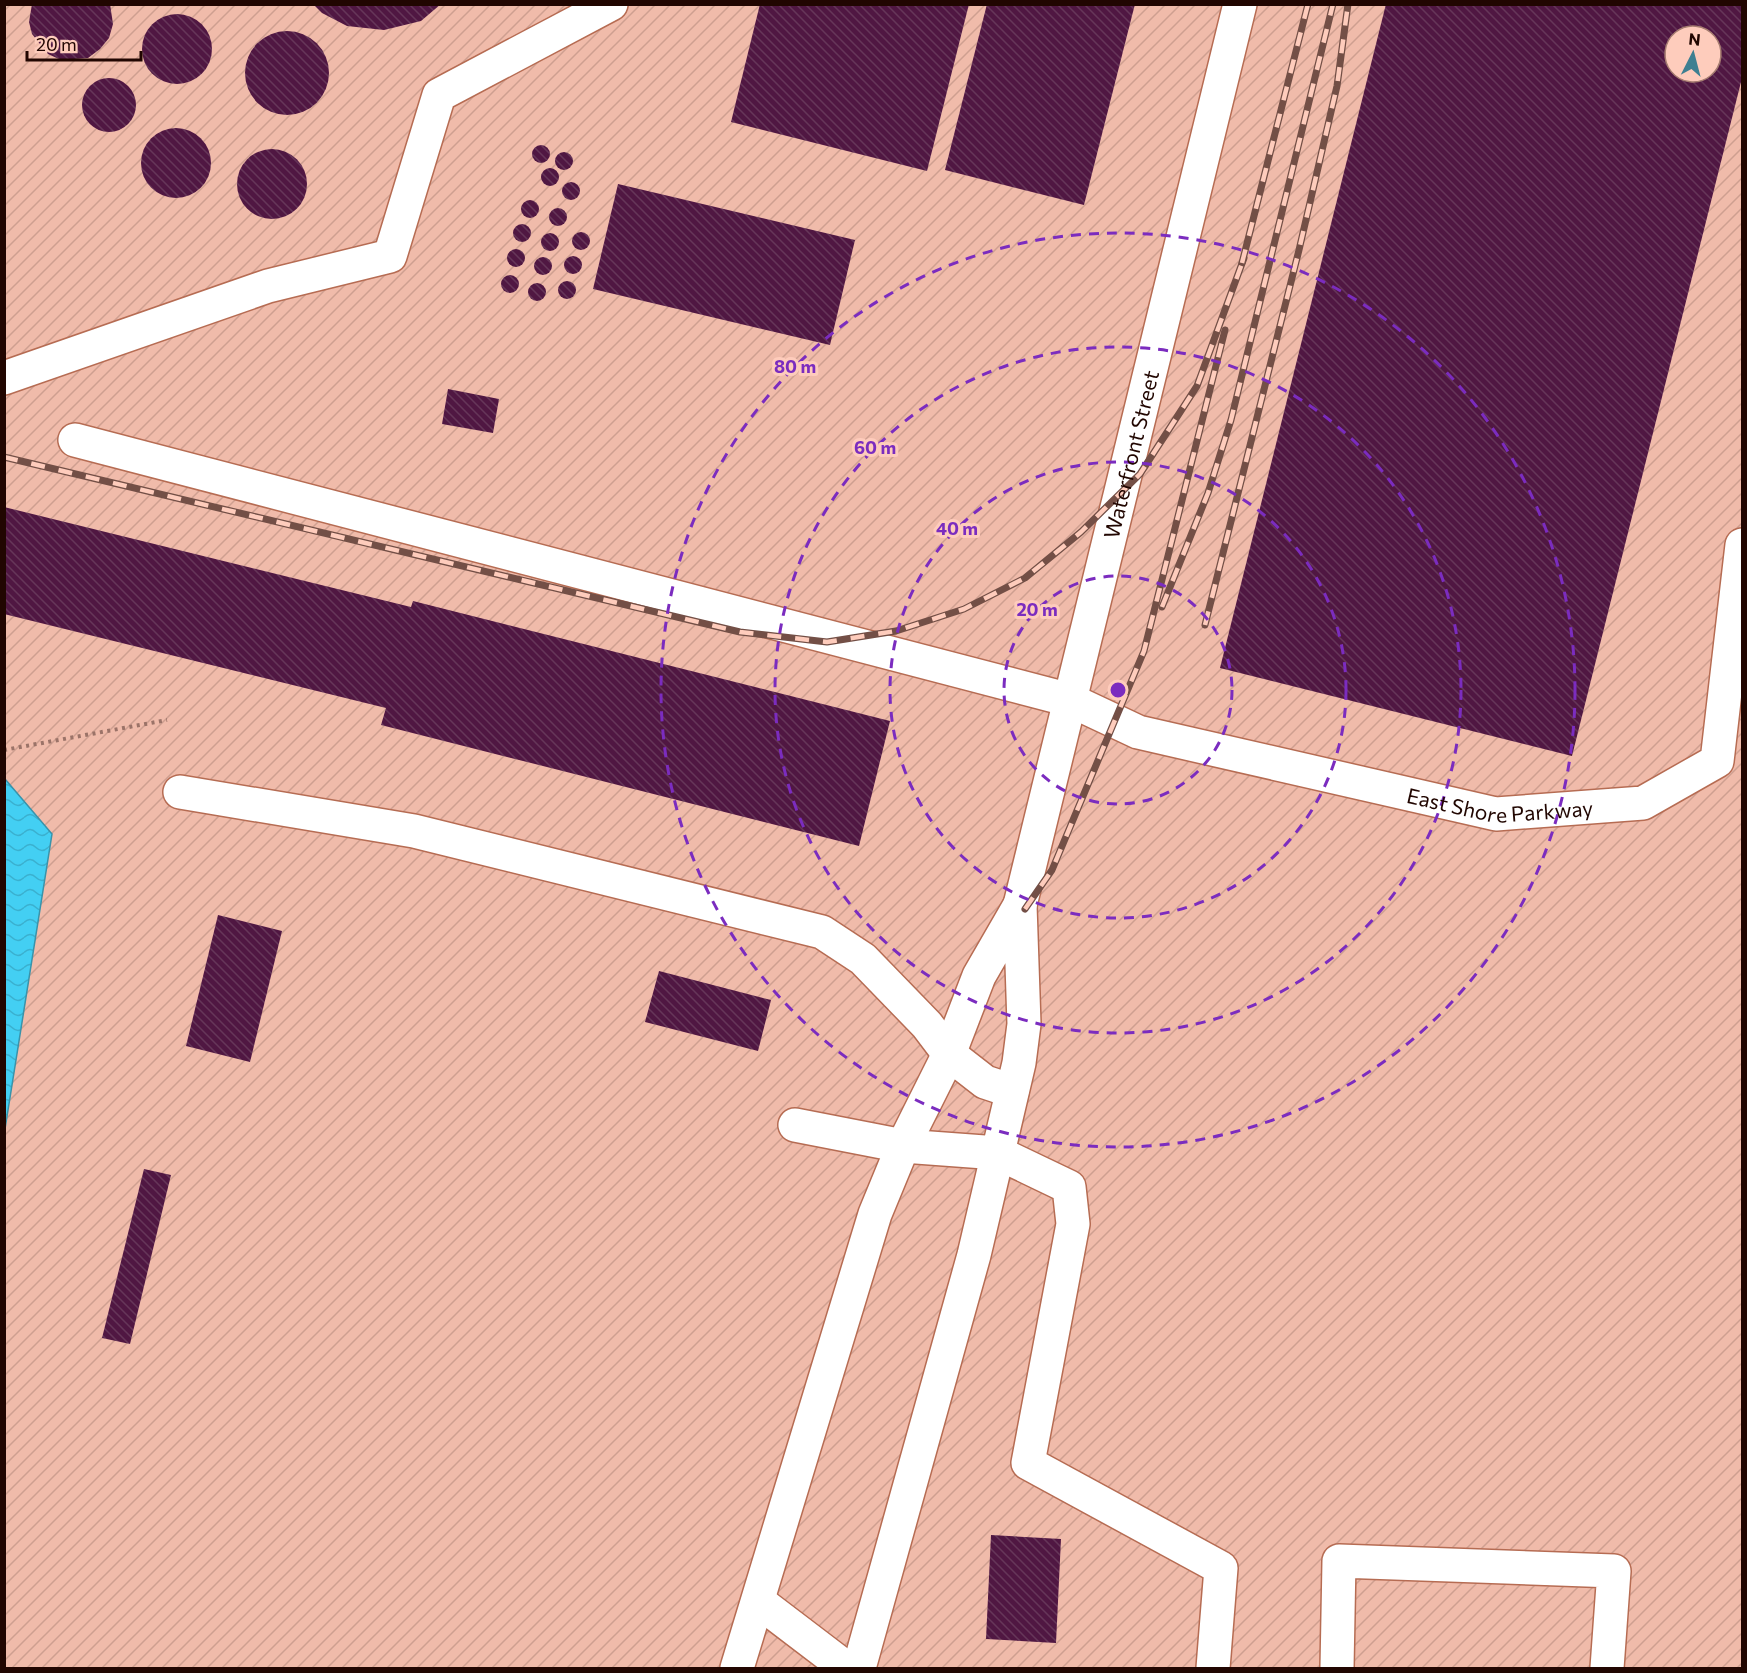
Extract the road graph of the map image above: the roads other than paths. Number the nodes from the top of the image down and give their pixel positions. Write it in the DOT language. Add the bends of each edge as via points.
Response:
graph roads {
  1 [pos="610,4"];
  2 [pos="1240,4"];
  3 [pos="4,378"];
  4 [pos="75,440"];
  5 [pos="1743,544"];
  6 [pos="1070,700"];
  7 [pos="1730,764"];
  8 [pos="180,792"];
  9 [pos="1020,905"];
  10 [pos="949,1054"];
  11 [pos="1012,1092"];
  12 [pos="795,1125"];
  13 [pos="903,1146"];
  14 [pos="998,1153"];
  15 [pos="758,1601"];
  16 [pos="737,1668"];
  17 [pos="846,1668"];
  18 [pos="859,1668"];
  19 [pos="1214,1668"];
  20 [pos="1337,1668"];
  21 [pos="1607,1668"];
  1 -- 3 [label="street" via="440,94 390,256 268,286"];
  2 -- 6 [label="street, Waterfront Street"];
  4 -- 6 [label="street, East Shore Parkway"];
  5 -- 7 [label="street, East Shore Parkway"];
  6 -- 7 [label="street, East Shore Parkway" via="1138,732 1496,814 1643,803"];
  6 -- 9 [label="street, Waterfront Street"];
  8 -- 10 [label="street" via="414,831 822,933 863,958 927,1024"];
  9 -- 10 [label="street" via="979,976"];
  9 -- 11 [label="street" via="1024,1024"];
  10 -- 11 [label="street" via="985,1082"];
  10 -- 13 [label="street"];
  11 -- 14 [label="street"];
  12 -- 13 [label="street"];
  13 -- 14 [label="street"];
  13 -- 15 [label="street" via="875,1214"];
  14 -- 18 [label="street" via="974,1255"];
  14 -- 19 [label="street" via="1069,1187 1073,1224 1028,1463 1221,1568"];
  15 -- 16 [label="street"];
  15 -- 17 [label="street"];
  20 -- 21 [label="street" via="1339,1561 1614,1571"];
}
